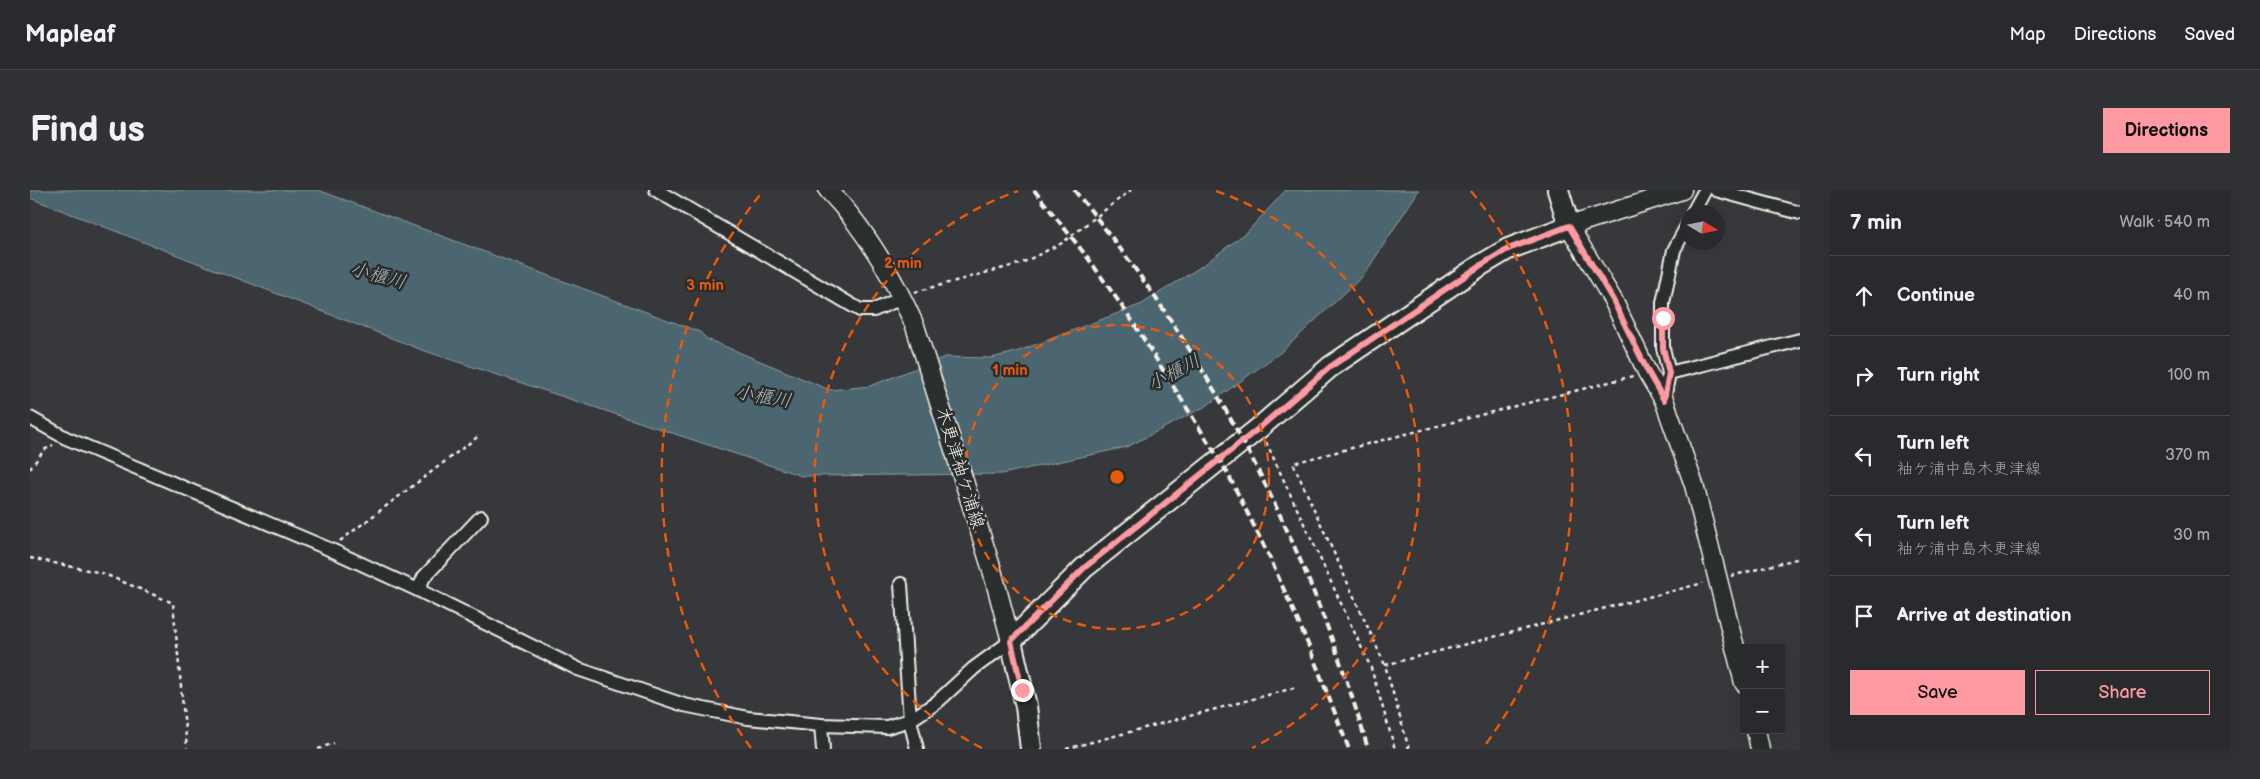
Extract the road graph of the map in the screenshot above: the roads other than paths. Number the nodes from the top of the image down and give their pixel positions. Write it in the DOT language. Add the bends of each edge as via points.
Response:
graph roads {
  1 [pos="656,190"];
  2 [pos="828,190"];
  3 [pos="1558,190"];
  4 [pos="1682,190"];
  5 [pos="1705,190"];
  6 [pos="1716,190"];
  7 [pos="1697,205"];
  8 [pos="1800,213"];
  9 [pos="1569,226"];
  10 [pos="1680,239"];
  11 [pos="902,298"];
  12 [pos="1800,340"];
  13 [pos="1669,373"];
  14 [pos="1664,400"];
  15 [pos="30,418"];
  16 [pos="481,516"];
  17 [pos="901,584"];
  18 [pos="418,590"];
  19 [pos="1011,641"];
  20 [pos="1740,667"];
  21 [pos="910,720"];
  22 [pos="821,725"];
  23 [pos="1757,734"];
  24 [pos="823,749"];
  25 [pos="917,749"];
  26 [pos="1031,749"];
  27 [pos="1760,749"];
  1 -- 11 [label="street" via="860,310 874,310"];
  2 -- 11 [label="street, 木更津袖ケ浦線" via="875,252"];
  3 -- 9 [label="main road"];
  4 -- 9 [label="street"];
  5 -- 7 [label="street"];
  6 -- 8 [label="street"];
  9 -- 14 [label="street" via="1613,300"];
  9 -- 19 [label="main road" via="1508,249 1330,367 1084,568"];
  10 -- 13 [label="street" via="1674,250 1662,303 1663,348"];
  11 -- 19 [label="street, 木更津袖ケ浦線" via="927,362"];
  12 -- 13 [label="street"];
  13 -- 14 [label="street"];
  14 -- 20 [label="street" via="1694,485"];
  15 -- 18 [label="street" via="66,438"];
  16 -- 18 [label="street" via="424,578"];
  17 -- 21 [label="street"];
  18 -- 22 [label="street" via="578,669 684,705 748,718"];
  19 -- 21 [label="street" via="974,668 936,703"];
  19 -- 26 [label="main road" via="1026,706"];
  21 -- 22 [label="street" via="887,727"];
  21 -- 25 [label="street"];
  22 -- 24 [label="street"];
  23 -- 27 [label="street"];
}
